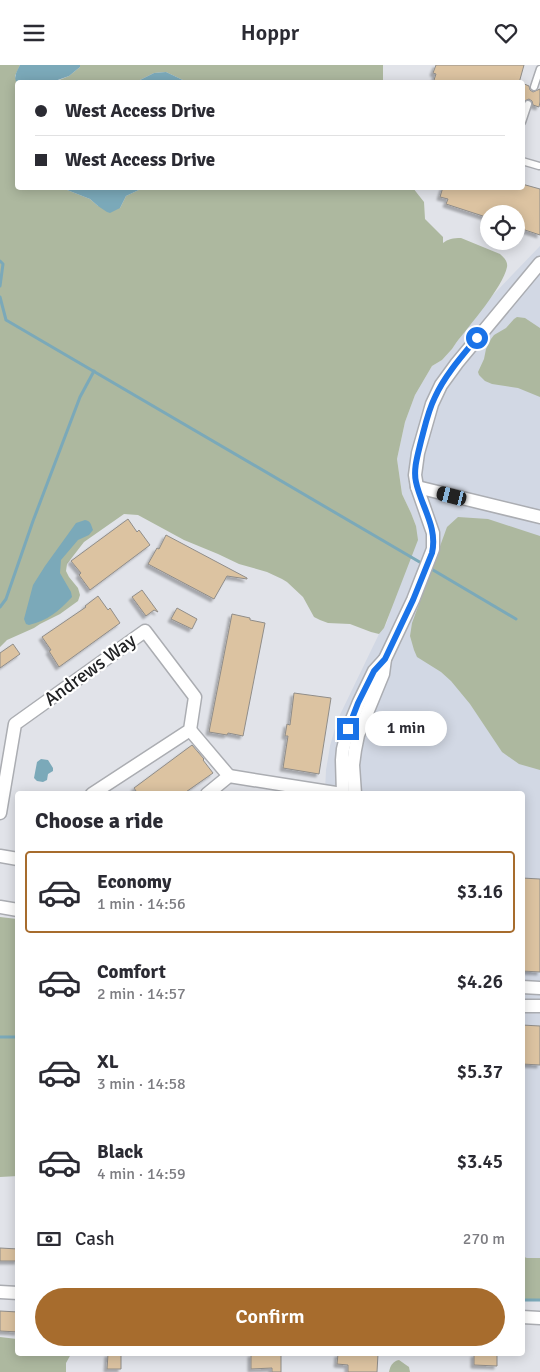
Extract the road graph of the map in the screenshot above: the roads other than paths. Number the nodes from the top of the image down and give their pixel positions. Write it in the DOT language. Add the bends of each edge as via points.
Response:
graph roads {
  1 [pos="540,69"];
  2 [pos="534,87"];
  3 [pos="528,104"];
  4 [pos="525,113"];
  5 [pos="525,162"];
  6 [pos="539,166"];
  7 [pos="540,263"];
  8 [pos="417,487"];
  9 [pos="540,517"];
  10 [pos="385,659"];
  11 [pos="190,730"];
  12 [pos="229,777"];
  13 [pos="97,791"];
  14 [pos="211,791"];
  15 [pos="322,791"];
  16 [pos="342,791"];
  17 [pos="354,791"];
  18 [pos="0,813"];
  19 [pos="0,856"];
  20 [pos="15,858"];
  21 [pos="0,907"];
  22 [pos="15,908"];
  23 [pos="525,987"];
  24 [pos="540,988"];
  25 [pos="525,1006"];
  26 [pos="540,1007"];
  27 [pos="0,1292"];
  28 [pos="15,1293"];
  29 [pos="525,1317"];
  30 [pos="540,1318"];
  1 -- 2 [label="lane"];
  3 -- 4 [label="lane"];
  5 -- 6 [label="lane"];
  7 -- 8 [label="street" via="438,390 418,453"];
  8 -- 9 [label="street"];
  8 -- 10 [label="street" via="434,545"];
  10 -- 16 [label="street" via="374,671 345,738"];
  10 -- 17 [label="street" via="383,674 356,742"];
  11 -- 12 [label="street"];
  11 -- 13 [label="street"];
  11 -- 18 [label="street, Andrews Way" via="195,697 145,631 16,723"];
  12 -- 14 [label="street"];
  12 -- 15 [label="street"];
  19 -- 20 [label="street"];
  21 -- 22 [label="street"];
  23 -- 24 [label="street"];
  25 -- 26 [label="street"];
  27 -- 28 [label="street"];
  29 -- 30 [label="street"];
}
